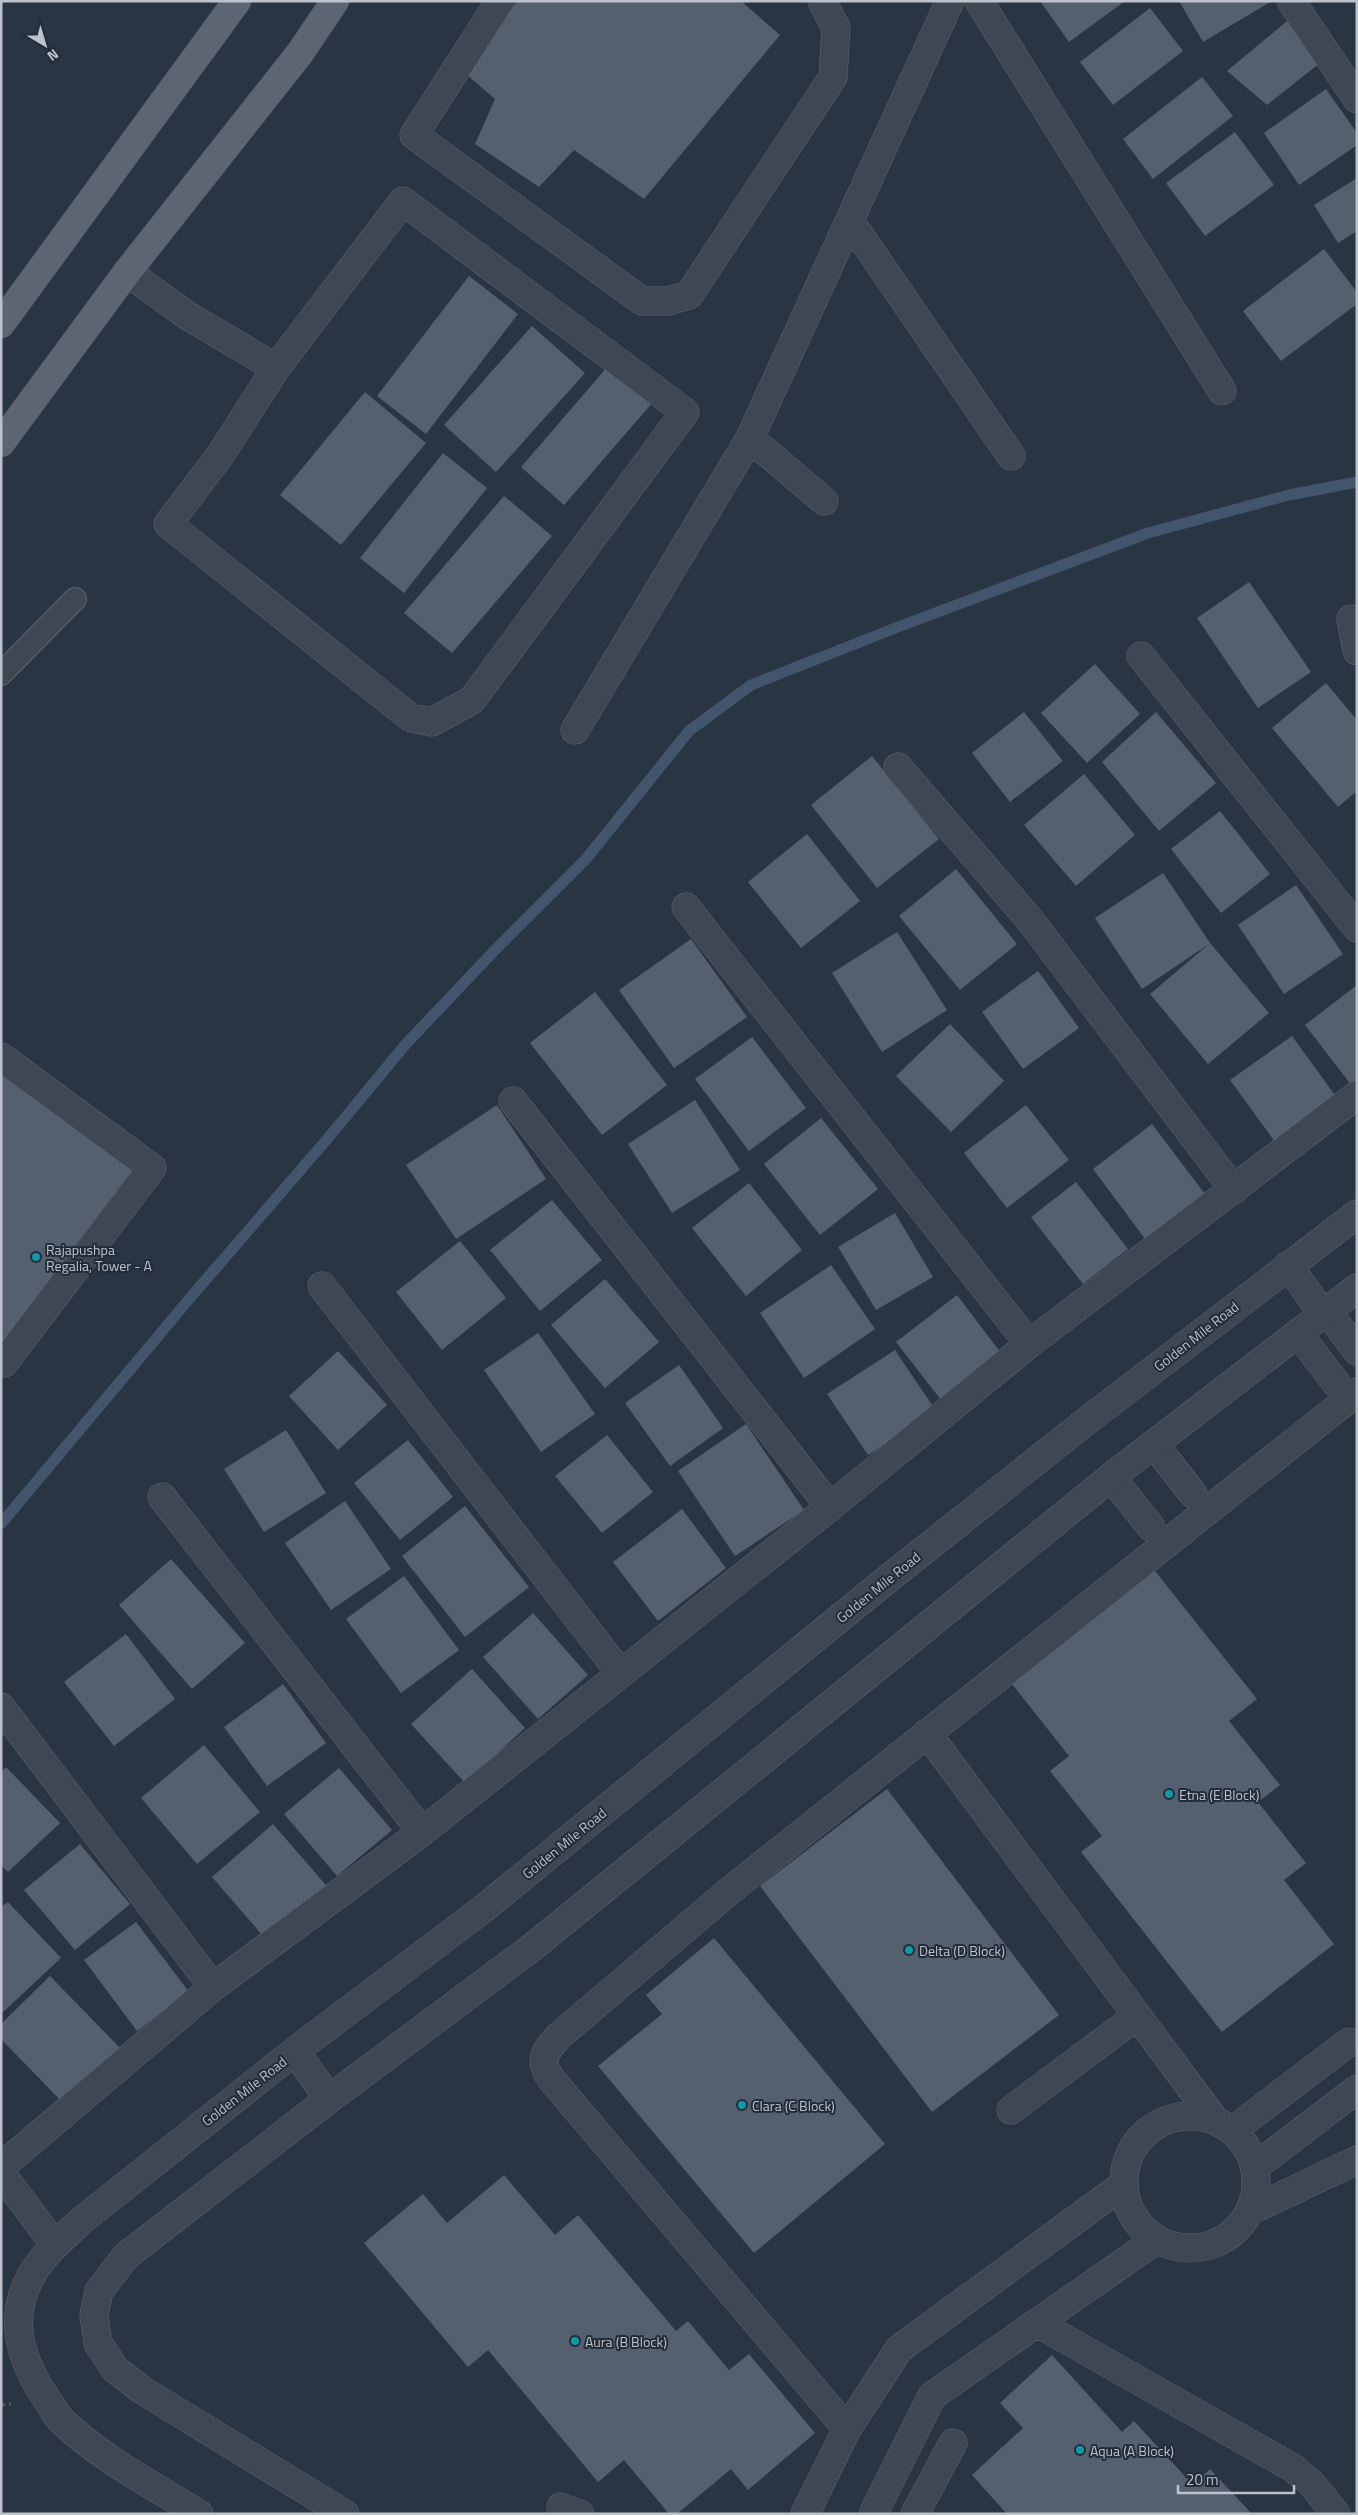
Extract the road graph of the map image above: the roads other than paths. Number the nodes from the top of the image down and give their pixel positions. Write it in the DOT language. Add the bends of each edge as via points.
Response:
graph roads {
  1 [pos="335,1"];
  2 [pos="500,1"];
  3 [pos="822,1"];
  4 [pos="950,1"];
  5 [pos="979,1"];
  6 [pos="1291,1"];
  7 [pos="236,2"];
  8 [pos="1357,99"];
  9 [pos="850,221"];
  10 [pos="127,272"];
  11 [pos="1,324"];
  12 [pos="276,368"];
  13 [pos="1222,391"];
  14 [pos="750,438"];
  15 [pos="1,443"];
  16 [pos="1012,456"];
  17 [pos="824,501"];
  18 [pos="75,599"];
  19 [pos="1351,619"];
  20 [pos="1357,652"];
  21 [pos="1141,656"];
  22 [pos="1,674"];
  23 [pos="575,730"];
  24 [pos="898,767"];
  25 [pos="686,907"];
  26 [pos="1357,928"];
  27 [pos="1,1057"];
  28 [pos="1357,1096"];
  29 [pos="513,1101"];
  30 [pos="1234,1190"];
  31 [pos="1357,1214"];
  32 [pos="1288,1265"];
  33 [pos="322,1286"];
  34 [pos="1357,1288"];
  35 [pos="1325,1312"];
  36 [pos="1298,1333"];
  37 [pos="1029,1344"];
  38 [pos="1357,1351"];
  39 [pos="2,1363"];
  40 [pos="1346,1388"];
  41 [pos="1154,1444"];
  42 [pos="1111,1477"];
  43 [pos="1193,1494"];
  44 [pos="162,1497"];
  45 [pos="830,1506"];
  46 [pos="1151,1527"];
  47 [pos="620,1674"];
  48 [pos="1,1707"];
  49 [pos="927,1733"];
  50 [pos="422,1832"];
  51 [pos="213,1987"];
  52 [pos="1137,2016"];
  53 [pos="1349,2042"];
  54 [pos="295,2051"];
  55 [pos="1357,2089"];
  56 [pos="329,2099"];
  57 [pos="1011,2110"];
  58 [pos="1224,2125"];
  59 [pos="1357,2160"];
  60 [pos="1,2167"];
  61 [pos="1255,2167"];
  62 [pos="1,2173"];
  63 [pos="1123,2185"];
  64 [pos="1250,2211"];
  65 [pos="1156,2240"];
  66 [pos="55,2245"];
  67 [pos="1037,2323"];
  68 [pos="847,2429"];
  69 [pos="953,2444"];
  70 [pos="199,2514"];
  71 [pos="345,2514"];
  72 [pos="805,2514"];
  73 [pos="873,2514"];
  74 [pos="915,2514"];
  75 [pos="1336,2514"];
  1 -- 10 [label="main road" via="300,53"];
  2 -- 3 [label="street" via="414,135 642,302 668,301 689,295 833,77 836,28"];
  4 -- 9 [label="street"];
  5 -- 13 [label="street"];
  6 -- 8 [label="street"];
  7 -- 11 [label="main road"];
  9 -- 14 [label="street"];
  9 -- 16 [label="street"];
  10 -- 12 [label="street" via="188,316"];
  10 -- 15 [label="main road"];
  12 -- 12 [label="street" via="221,454 168,524 411,718 432,722 472,700 685,412 403,201"];
  14 -- 17 [label="street"];
  14 -- 23 [label="street"];
  18 -- 22 [label="lane"];
  19 -- 20 [label="street"];
  21 -- 26 [label="street"];
  24 -- 30 [label="street" via="1030,920"];
  25 -- 37 [label="street"];
  27 -- 39 [label="street" via="152,1168"];
  28 -- 30 [label="street"];
  29 -- 45 [label="street"];
  30 -- 37 [label="street"];
  31 -- 32 [label="street, Golden Mile Road"];
  32 -- 35 [label="street"];
  32 -- 54 [label="street, Golden Mile Road" via="914,1558 483,1909"];
  33 -- 47 [label="street"];
  34 -- 35 [label="street"];
  35 -- 36 [label="street"];
  35 -- 38 [label="street"];
  36 -- 40 [label="street"];
  36 -- 41 [label="street"];
  37 -- 45 [label="street"];
  40 -- 49 [label="street"];
  41 -- 42 [label="street"];
  41 -- 43 [label="street"];
  42 -- 46 [label="street"];
  42 -- 56 [label="street" via="530,1949"];
  44 -- 50 [label="street"];
  45 -- 47 [label="street"];
  47 -- 50 [label="street"];
  48 -- 51 [label="street"];
  49 -- 52 [label="street"];
  49 -- 68 [label="street" via="727,1893 566,2030 547,2049 544,2060 545,2070 552,2080"];
  50 -- 51 [label="street"];
  51 -- 60 [label="street"];
  52 -- 57 [label="street"];
  52 -- 58 [label="street"];
  53 -- 58 [label="street"];
  54 -- 56 [label="street"];
  54 -- 66 [label="street, Golden Mile Road"];
  55 -- 61 [label="street"];
  56 -- 71 [label="street" via="126,2256 99,2292 94,2315 98,2343 115,2369 142,2390"];
  58 -- 61 [label="street" via="1247,2147"];
  58 -- 63 [label="street" via="1192,2115 1151,2128 1129,2157"];
  59 -- 64 [label="street"];
  61 -- 64 [label="street" via="1256,2189"];
  62 -- 66 [label="street"];
  63 -- 65 [label="street" via="1128,2207 1140,2226"];
  63 -- 68 [label="street" via="898,2349"];
  64 -- 65 [label="street" via="1238,2229 1199,2248 1177,2247"];
  65 -- 67 [label="street"];
  66 -- 70 [label="street, Golden Mile Road" via="32,2275 22,2302 18,2338 30,2375 60,2419 97,2449"];
  67 -- 73 [label="street" via="932,2396"];
  67 -- 75 [label="street" via="1293,2468 1312,2484"];
  68 -- 72 [label="street"];
  69 -- 74 [label="street"];
}
